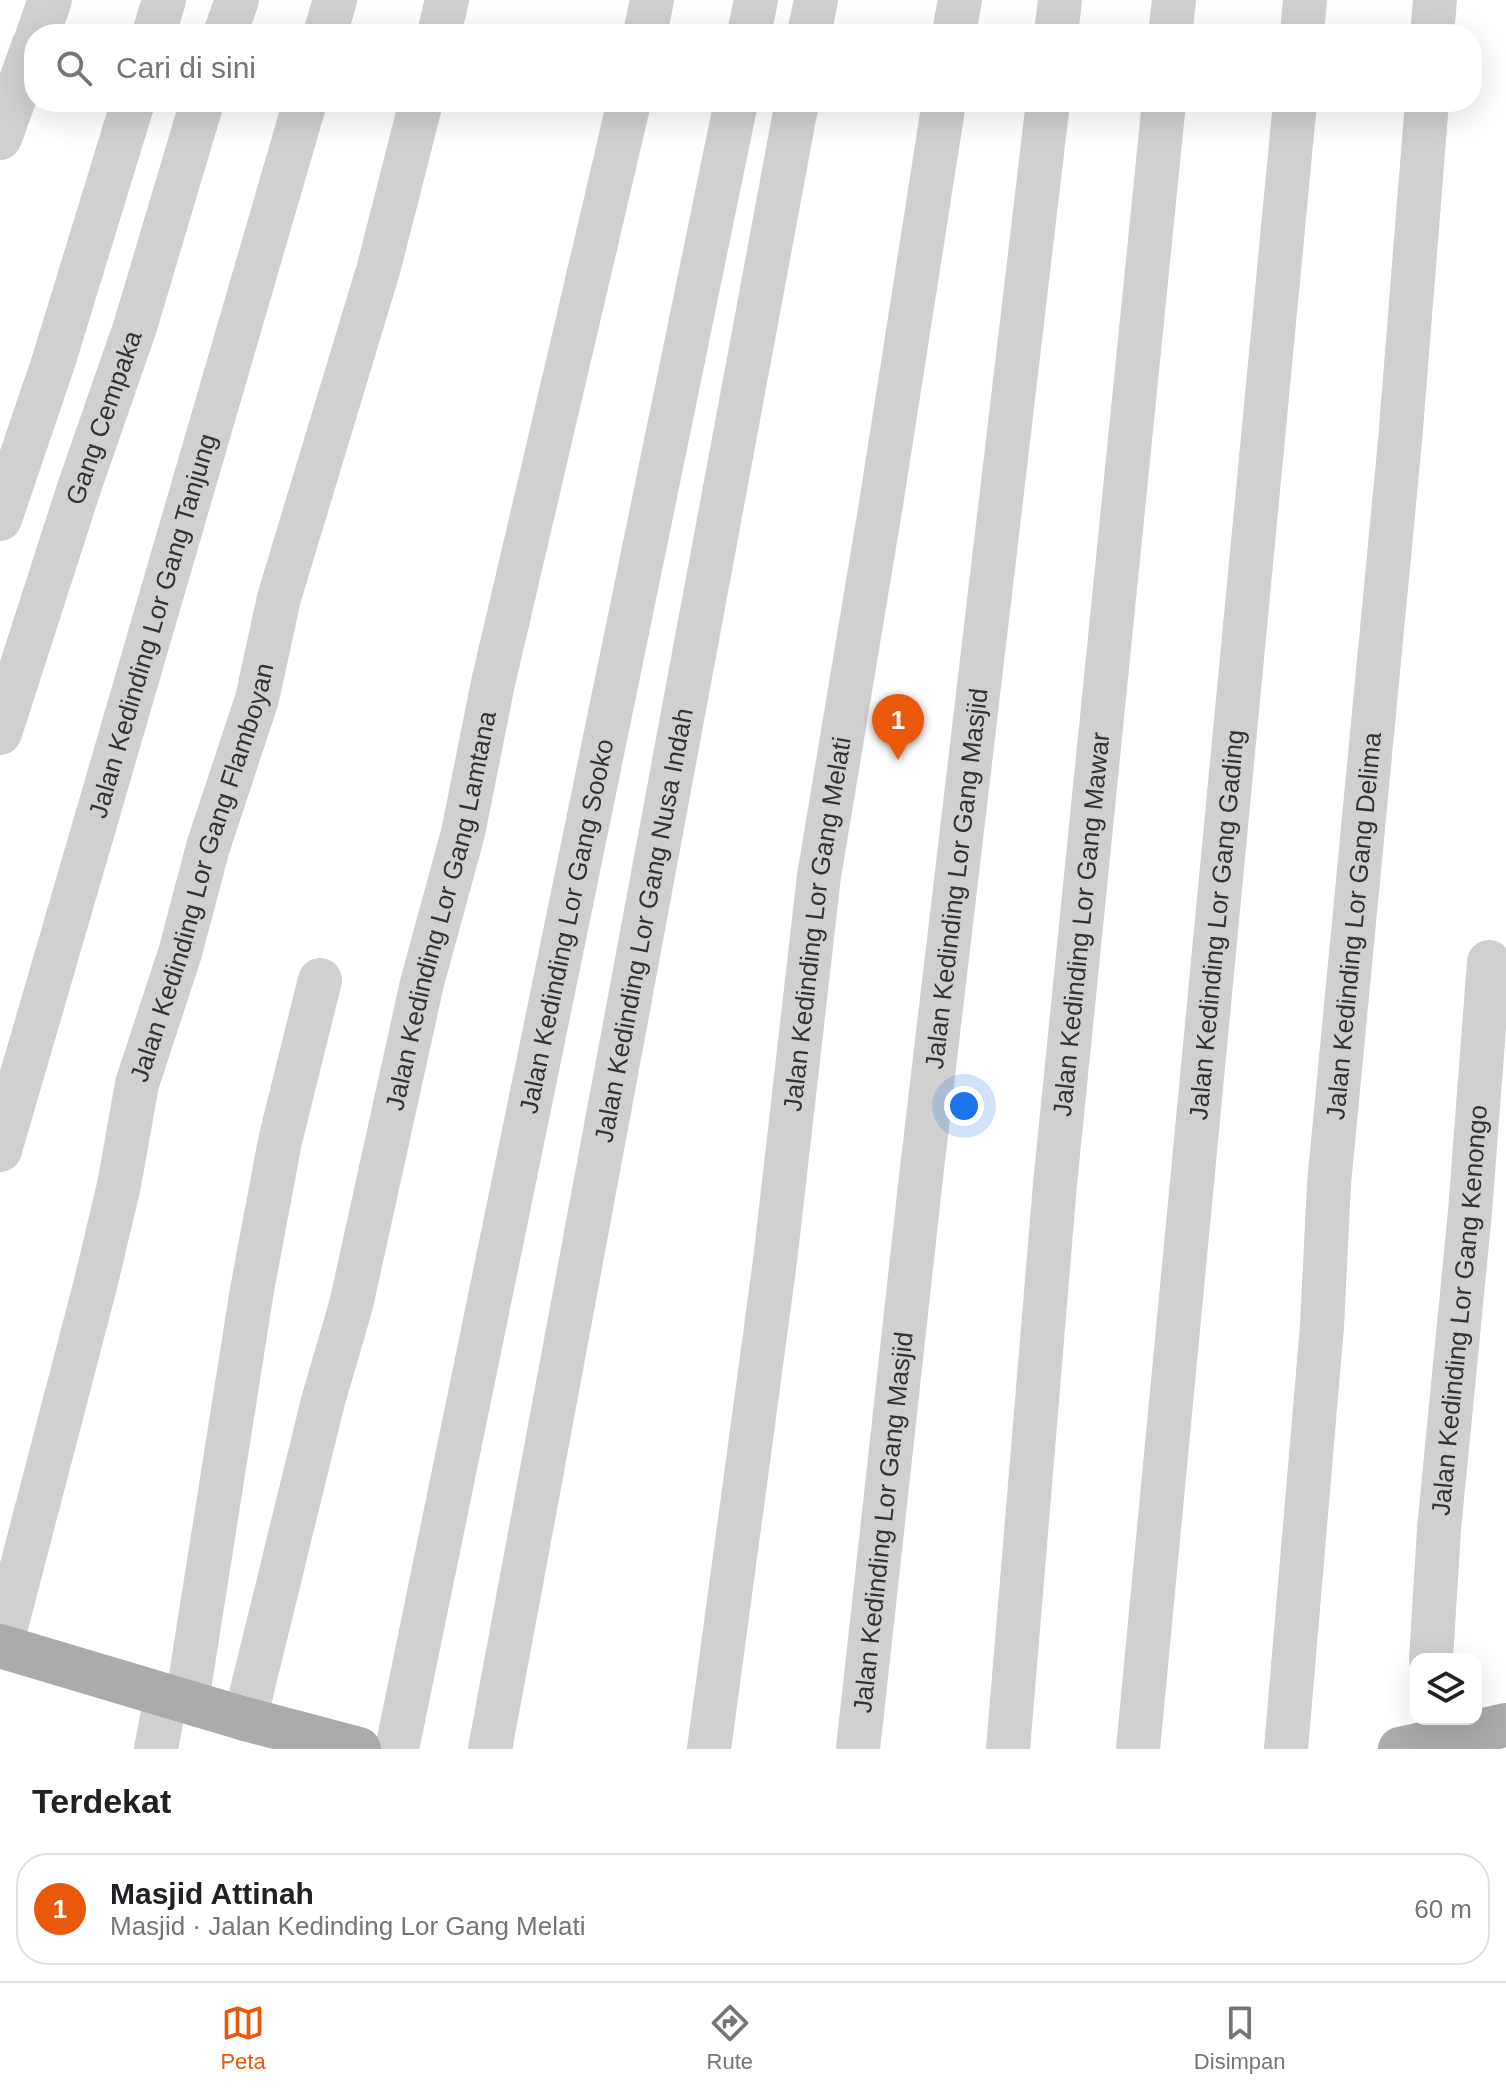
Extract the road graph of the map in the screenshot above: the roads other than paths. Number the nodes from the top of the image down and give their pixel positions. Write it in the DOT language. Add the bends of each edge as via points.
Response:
graph roads {
  1 [pos="50,0"];
  2 [pos="164,0"];
  3 [pos="237,0"];
  4 [pos="335,0"];
  5 [pos="447,0"];
  6 [pos="652,0"];
  7 [pos="756,0"];
  8 [pos="816,0"];
  9 [pos="960,0"];
  10 [pos="1060,0"];
  11 [pos="1174,0"];
  12 [pos="1305,0"];
  13 [pos="1435,0"];
  14 [pos="42,24"];
  15 [pos="157,24"];
  16 [pos="229,24"];
  17 [pos="328,24"];
  18 [pos="441,24"];
  19 [pos="647,24"];
  20 [pos="751,24"];
  21 [pos="811,24"];
  22 [pos="956,24"];
  23 [pos="1057,24"];
  24 [pos="1171,24"];
  25 [pos="1303,24"];
  26 [pos="1433,24"];
  27 [pos="24,72"];
  28 [pos="130,112"];
  29 [pos="199,112"];
  30 [pos="302,112"];
  31 [pos="418,112"];
  32 [pos="627,112"];
  33 [pos="734,112"];
  34 [pos="795,112"];
  35 [pos="942,112"];
  36 [pos="1047,112"];
  37 [pos="1163,112"];
  38 [pos="1294,112"];
  39 [pos="1426,112"];
  40 [pos="0,138"];
  41 [pos="0,519"];
  42 [pos="0,733"];
  43 [pos="1489,962"];
  44 [pos="320,980"];
  45 [pos="0,1150"];
  46 [pos="0,1646"];
  47 [pos="1431,1653"];
  48 [pos="176,1698"];
  49 [pos="245,1719"];
  50 [pos="1506,1725"];
  51 [pos="1418,1737"];
  52 [pos="156,1749"];
  53 [pos="359,1749"];
  54 [pos="397,1749"];
  55 [pos="490,1749"];
  56 [pos="709,1749"];
  57 [pos="858,1749"];
  58 [pos="1008,1749"];
  59 [pos="1138,1749"];
  60 [pos="1286,1749"];
  1 -- 14 [label="street"];
  2 -- 15 [label="street"];
  3 -- 16 [label="street"];
  4 -- 17 [label="street"];
  5 -- 18 [label="street"];
  6 -- 19 [label="street"];
  7 -- 20 [label="street"];
  8 -- 21 [label="street"];
  9 -- 22 [label="street"];
  10 -- 23 [label="street"];
  11 -- 24 [label="street"];
  12 -- 25 [label="street"];
  13 -- 26 [label="street"];
  27 -- 40 [label="street"];
  28 -- 41 [label="street"];
  29 -- 42 [label="street, Gang Cempaka" via="135,327"];
  30 -- 45 [label="street, Jalan Kedinding Lor Gang Tanjung"];
  31 -- 46 [label="street, Jalan Kedinding Lor Gang Flamboyan" via="379,267 279,598 257,699 137,1084 112,1213"];
  32 -- 49 [label="street, Jalan Kedinding Lor Gang Lamtana" via="351,1305"];
  33 -- 54 [label="street, Jalan Kedinding Lor Gang Sooko"];
  34 -- 55 [label="street, Jalan Kedinding Lor Gang Nusa Indah"];
  35 -- 56 [label="street, Jalan Kedinding Lor Gang Melati" via="819,876 775,1261"];
  36 -- 57 [label="street, Jalan Kedinding Lor Gang Masjid"];
  37 -- 58 [label="street, Jalan Kedinding Lor Gang Mawar" via="1055,1184"];
  38 -- 59 [label="street, Jalan Kedinding Lor Gang Gading"];
  39 -- 60 [label="street, Jalan Kedinding Lor Gang Delima" via="1329,1184"];
  43 -- 47 [label="street, Jalan Kedinding Lor Gang Kenongo"];
  44 -- 48 [label="street" via="280,1141"];
  46 -- 48 [label="main road"];
  48 -- 49 [label="main road"];
  48 -- 52 [label="street"];
  49 -- 53 [label="main road"];
  50 -- 51 [label="main road"];
}
